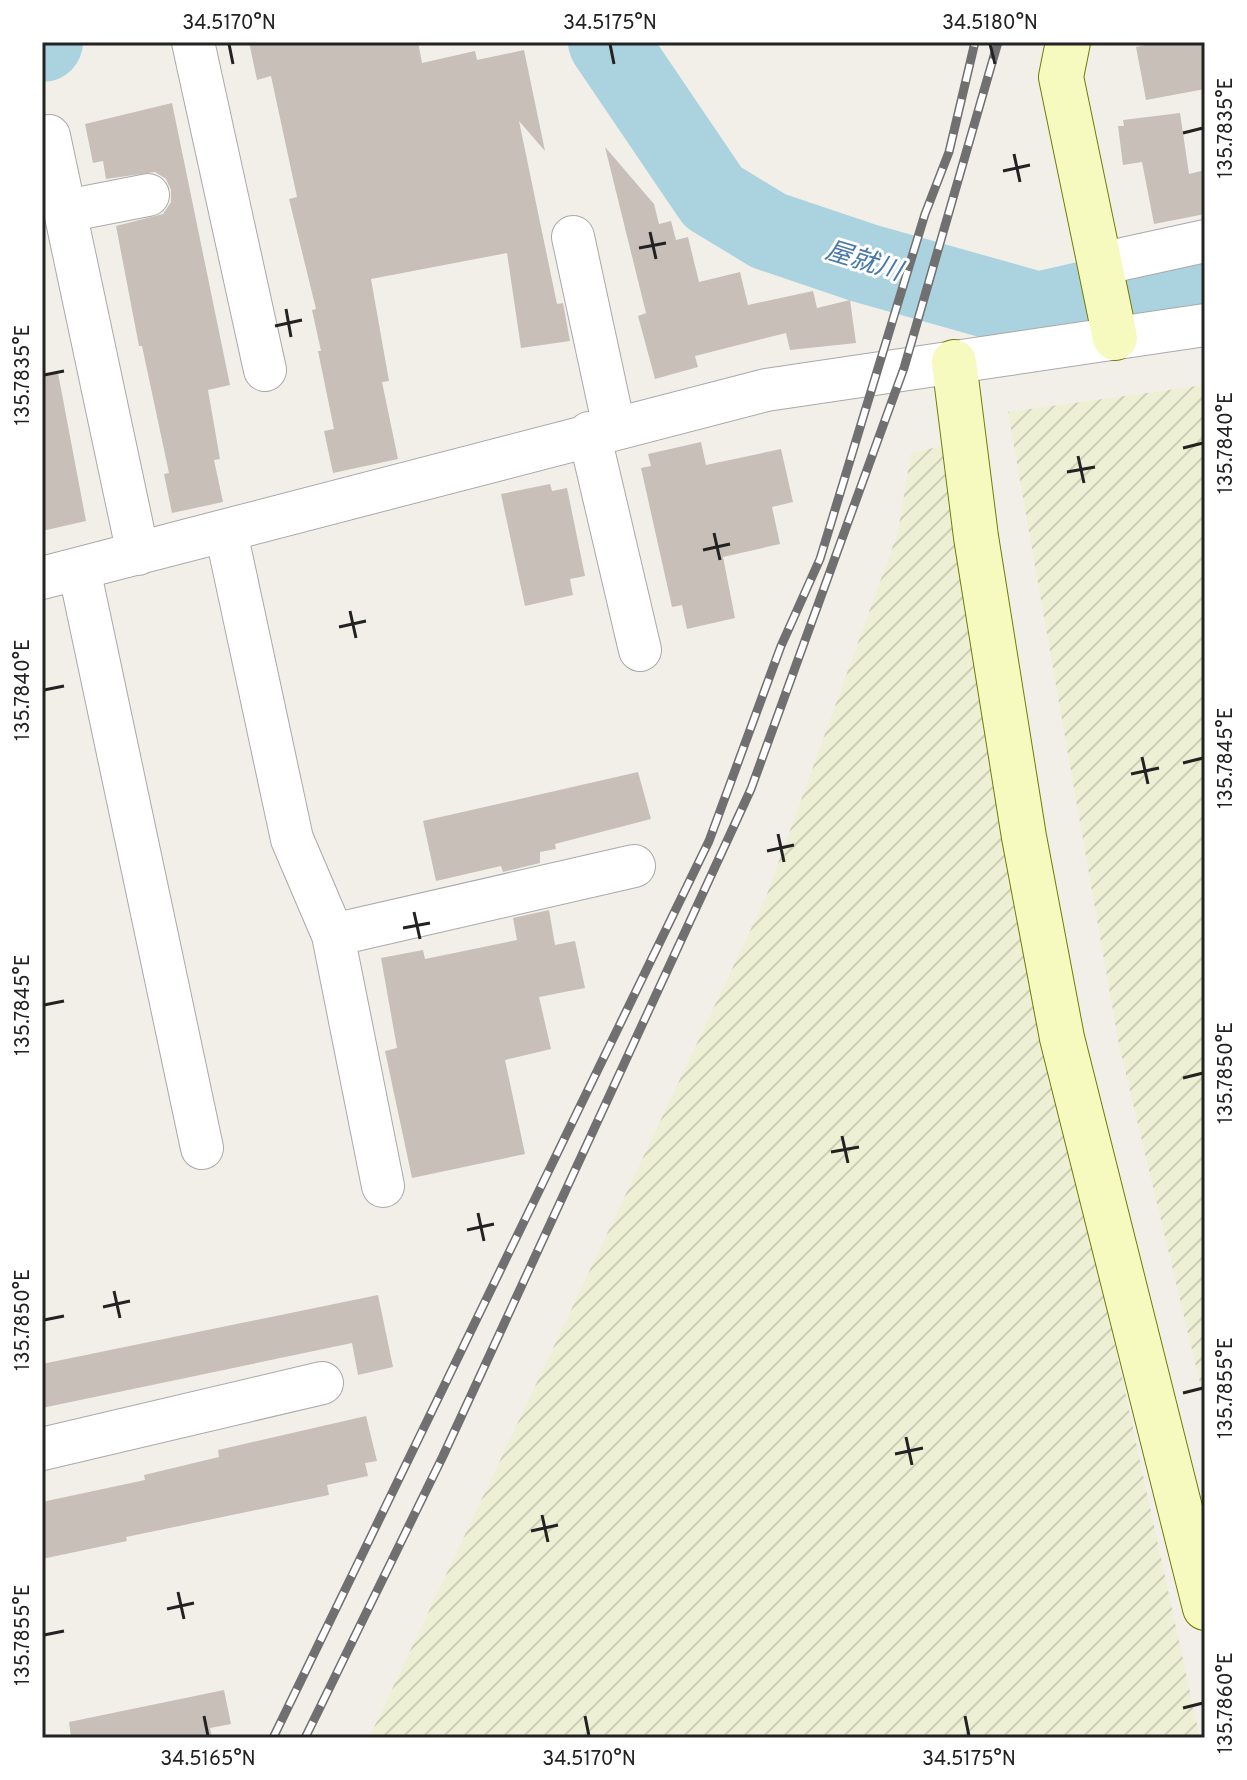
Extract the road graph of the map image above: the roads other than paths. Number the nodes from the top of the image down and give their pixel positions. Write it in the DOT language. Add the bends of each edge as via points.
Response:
graph roads {
  1 [pos="193,42"];
  2 [pos="1068,42"];
  3 [pos="49,136"];
  4 [pos="148,195"];
  5 [pos="66,211"];
  6 [pos="573,237"];
  7 [pos="1205,241"];
  8 [pos="1107,298"];
  9 [pos="1205,325"];
  10 [pos="954,362"];
  11 [pos="265,370"];
  12 [pos="601,430"];
  13 [pos="226,532"];
  14 [pos="138,554"];
  15 [pos="60,574"];
  16 [pos="640,650"];
  17 [pos="634,866"];
  18 [pos="333,935"];
  19 [pos="202,1148"];
  20 [pos="383,1186"];
  21 [pos="322,1383"];
  22 [pos="42,1449"];
  23 [pos="1205,1608"];
  1 -- 11 [label="street"];
  2 -- 8 [label="street" via="1061,77"];
  3 -- 5 [label="street"];
  4 -- 5 [label="street"];
  5 -- 14 [label="street"];
  6 -- 12 [label="street"];
  7 -- 8 [label="street"];
  8 -- 9 [label="street"];
  8 -- 10 [label="street"];
  10 -- 12 [label="street" via="766,390"];
  10 -- 23 [label="street" via="983,582 1062,1038"];
  12 -- 13 [label="street"];
  12 -- 16 [label="street"];
  13 -- 14 [label="street"];
  13 -- 18 [label="street" via="292,839"];
  14 -- 15 [label="street"];
  15 -- 19 [label="street"];
  17 -- 18 [label="street"];
  18 -- 20 [label="street"];
  21 -- 22 [label="street"];
}
